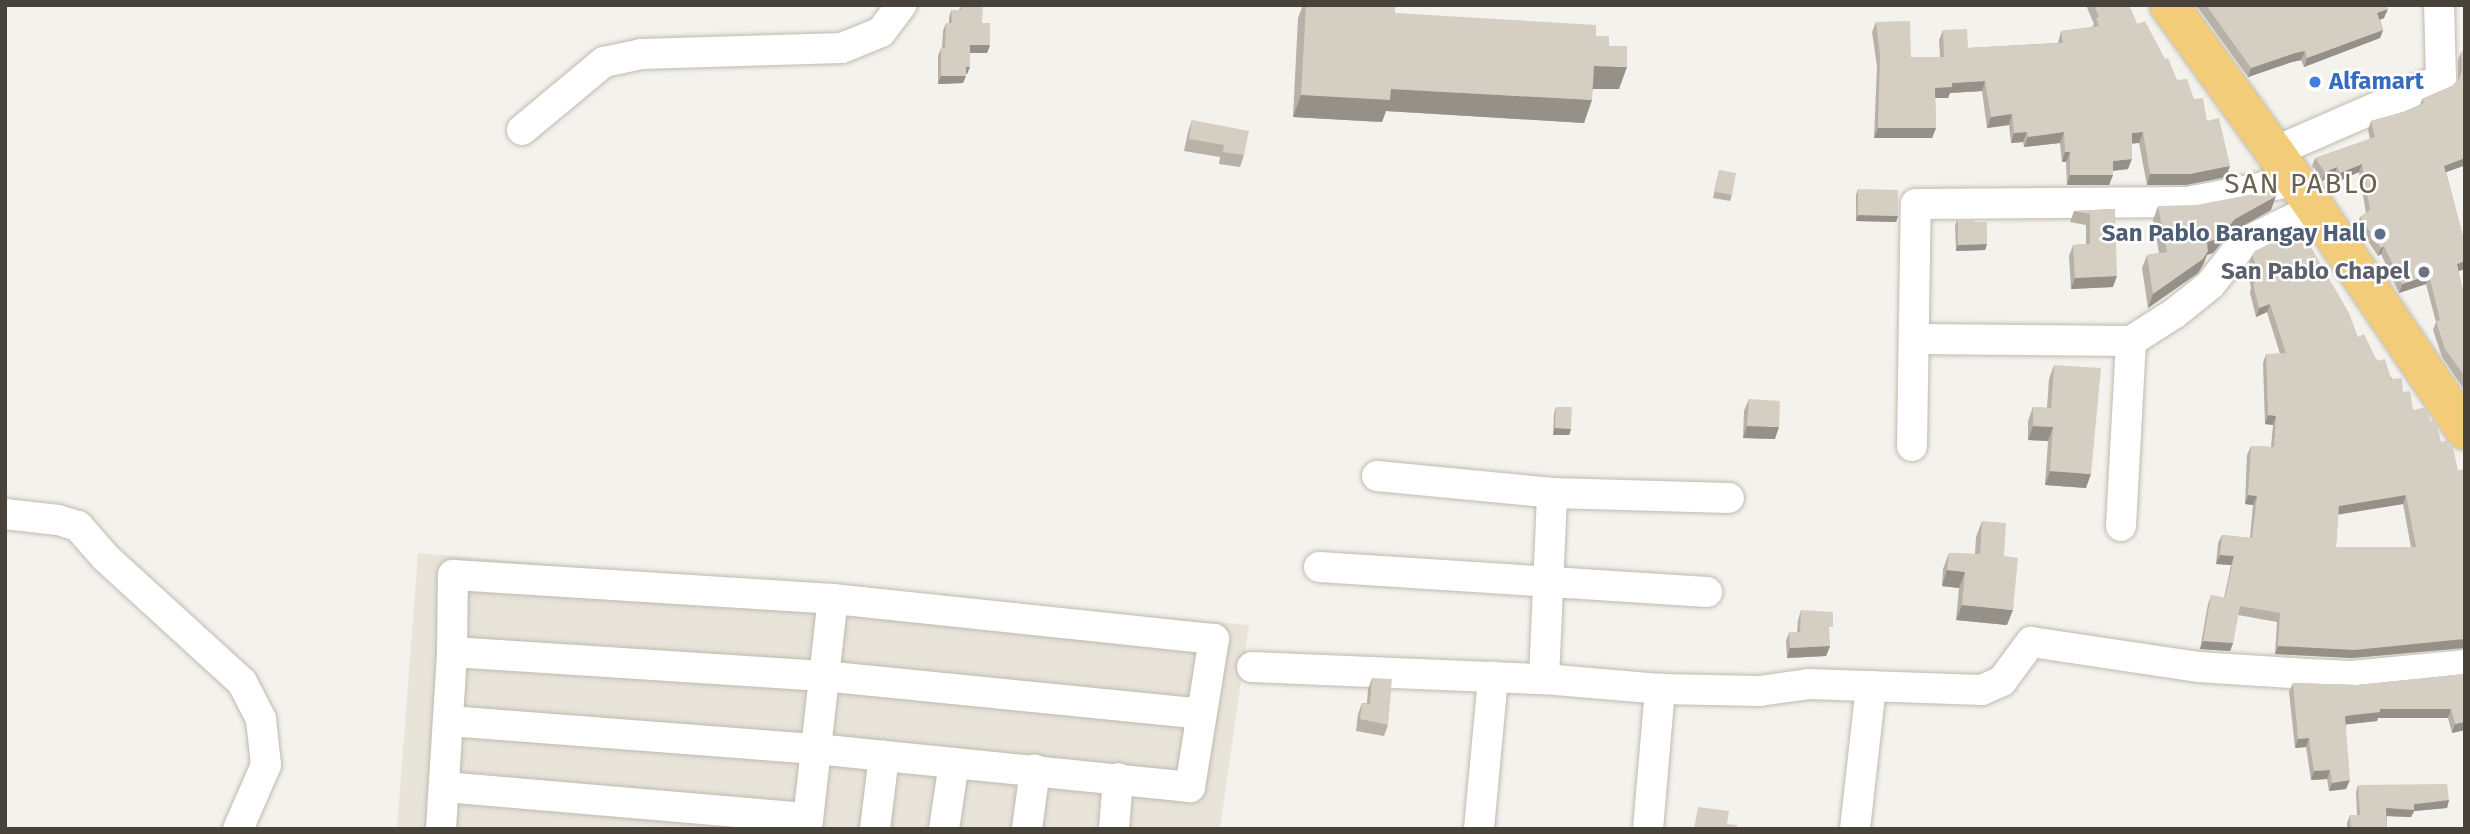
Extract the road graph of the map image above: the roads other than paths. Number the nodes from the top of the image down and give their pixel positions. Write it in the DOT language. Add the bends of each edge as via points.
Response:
graph roads {
  1 [pos="901,5"];
  2 [pos="2169,5"];
  3 [pos="2439,5"];
  4 [pos="522,130"];
  5 [pos="2295,180"];
  6 [pos="1916,339"];
  7 [pos="2131,341"];
  8 [pos="2465,430"];
  9 [pos="1912,446"];
  10 [pos="1377,476"];
  11 [pos="1552,493"];
  12 [pos="1729,498"];
  13 [pos="5,514"];
  14 [pos="2121,526"];
  15 [pos="1319,566"];
  16 [pos="1548,581"];
  17 [pos="1707,592"];
  18 [pos="833,599"];
  19 [pos="452,652"];
  20 [pos="2465,665"];
  21 [pos="1252,667"];
  22 [pos="823,676"];
  23 [pos="1493,677"];
  24 [pos="1544,678"];
  25 [pos="1871,686"];
  26 [pos="1660,689"];
  27 [pos="1202,714"];
  28 [pos="448,721"];
  29 [pos="814,749"];
  30 [pos="884,756"];
  31 [pos="954,762"];
  32 [pos="1035,770"];
  33 [pos="1118,778"];
  34 [pos="445,788"];
  35 [pos="808,823"];
  36 [pos="238,829"];
  37 [pos="441,829"];
  38 [pos="875,829"];
  39 [pos="944,829"];
  40 [pos="1027,829"];
  41 [pos="1114,829"];
  42 [pos="1479,829"];
  43 [pos="1648,829"];
  44 [pos="1855,829"];
  1 -- 4 [label="street" via="881,32 842,48 641,54 604,62"];
  2 -- 5 [label="highway"];
  3 -- 5 [label="street" via="2441,79"];
  5 -- 6 [label="street" via="2188,202 1916,204"];
  5 -- 7 [label="street" via="2210,285"];
  5 -- 8 [label="highway"];
  6 -- 7 [label="street"];
  6 -- 9 [label="street"];
  7 -- 14 [label="street"];
  10 -- 11 [label="street"];
  11 -- 12 [label="street"];
  11 -- 16 [label="street"];
  13 -- 36 [label="street" via="78,526 106,558 242,682 261,719 265,765"];
  15 -- 16 [label="street"];
  16 -- 17 [label="street"];
  16 -- 24 [label="street"];
  18 -- 19 [label="street" via="453,575"];
  18 -- 22 [label="street"];
  18 -- 27 [label="street" via="1214,639"];
  19 -- 22 [label="street"];
  19 -- 28 [label="street"];
  20 -- 25 [label="street" via="2352,676 2307,674 2199,667 2031,642 2002,681 1982,690"];
  21 -- 23 [label="street"];
  22 -- 27 [label="street"];
  22 -- 29 [label="street"];
  23 -- 24 [label="street"];
  23 -- 42 [label="street"];
  24 -- 26 [label="street"];
  25 -- 26 [label="street"];
  25 -- 44 [label="street"];
  26 -- 43 [label="street"];
  27 -- 33 [label="street" via="1190,787"];
  28 -- 29 [label="street"];
  28 -- 34 [label="street"];
  29 -- 30 [label="street"];
  29 -- 35 [label="street"];
  30 -- 31 [label="street"];
  30 -- 38 [label="street"];
  31 -- 32 [label="street"];
  31 -- 39 [label="street"];
  32 -- 33 [label="street"];
  32 -- 40 [label="street"];
  33 -- 41 [label="street"];
  34 -- 35 [label="street"];
  34 -- 37 [label="street"];
}
